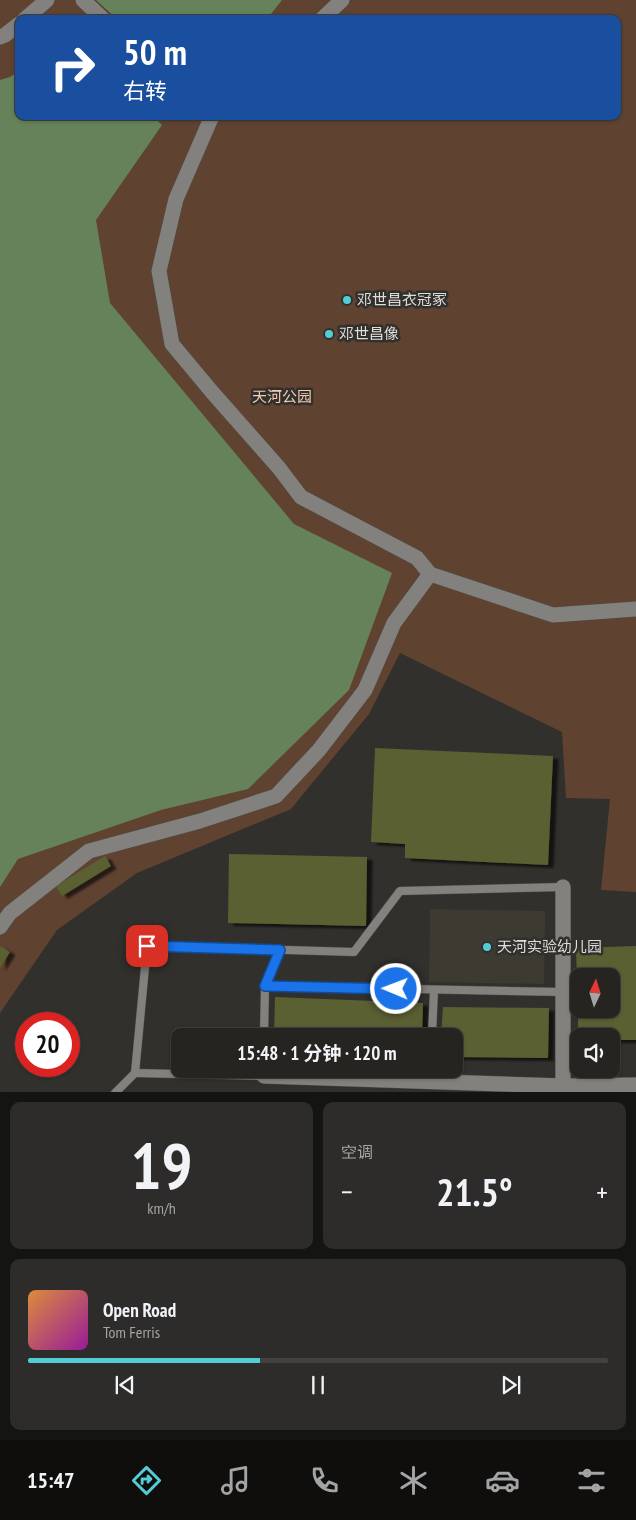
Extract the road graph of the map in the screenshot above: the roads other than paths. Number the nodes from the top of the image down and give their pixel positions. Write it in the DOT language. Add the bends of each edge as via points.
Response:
graph roads {
  1 [pos="47,0"];
  2 [pos="82,0"];
  3 [pos="342,0"];
  4 [pos="30,15"];
  5 [pos="99,15"];
  6 [pos="326,15"];
  7 [pos="15,27"];
  8 [pos="0,37"];
  9 [pos="209,120"];
  10 [pos="430,574"];
  11 [pos="636,608"];
  12 [pos="563,887"];
  13 [pos="0,928"];
  14 [pos="280,950"];
  15 [pos="265,986"];
  16 [pos="434,990"];
  17 [pos="563,992"];
  18 [pos="264,1028"];
  19 [pos="432,1028"];
  20 [pos="135,1073"];
  21 [pos="171,1073"];
  22 [pos="463,1078"];
  23 [pos="636,1085"];
  24 [pos="563,1086"];
  25 [pos="115,1092"];
  1 -- 4 [label="street"];
  2 -- 5 [label="street"];
  3 -- 6 [label="street"];
  7 -- 8 [label="street"];
  9 -- 10 [label="street" via="176,199 159,271 172,344 301,497 417,558"];
  10 -- 11 [label="street" via="553,615"];
  10 -- 13 [label="street" via="394,623 365,690 319,750 276,796 90,851 10,913"];
  12 -- 14 [label="lane" via="400,892 354,952"];
  12 -- 17 [label="street"];
  14 -- 15 [label="lane"];
  14 -- 20 [label="lane" via="147,946"];
  15 -- 16 [label="lane"];
  15 -- 18 [label="lane"];
  16 -- 17 [label="lane"];
  16 -- 19 [label="lane"];
  17 -- 24 [label="street"];
  20 -- 21 [label="lane"];
  20 -- 25 [label="lane"];
  22 -- 24 [label="street"];
  23 -- 24 [label="street"];
}
